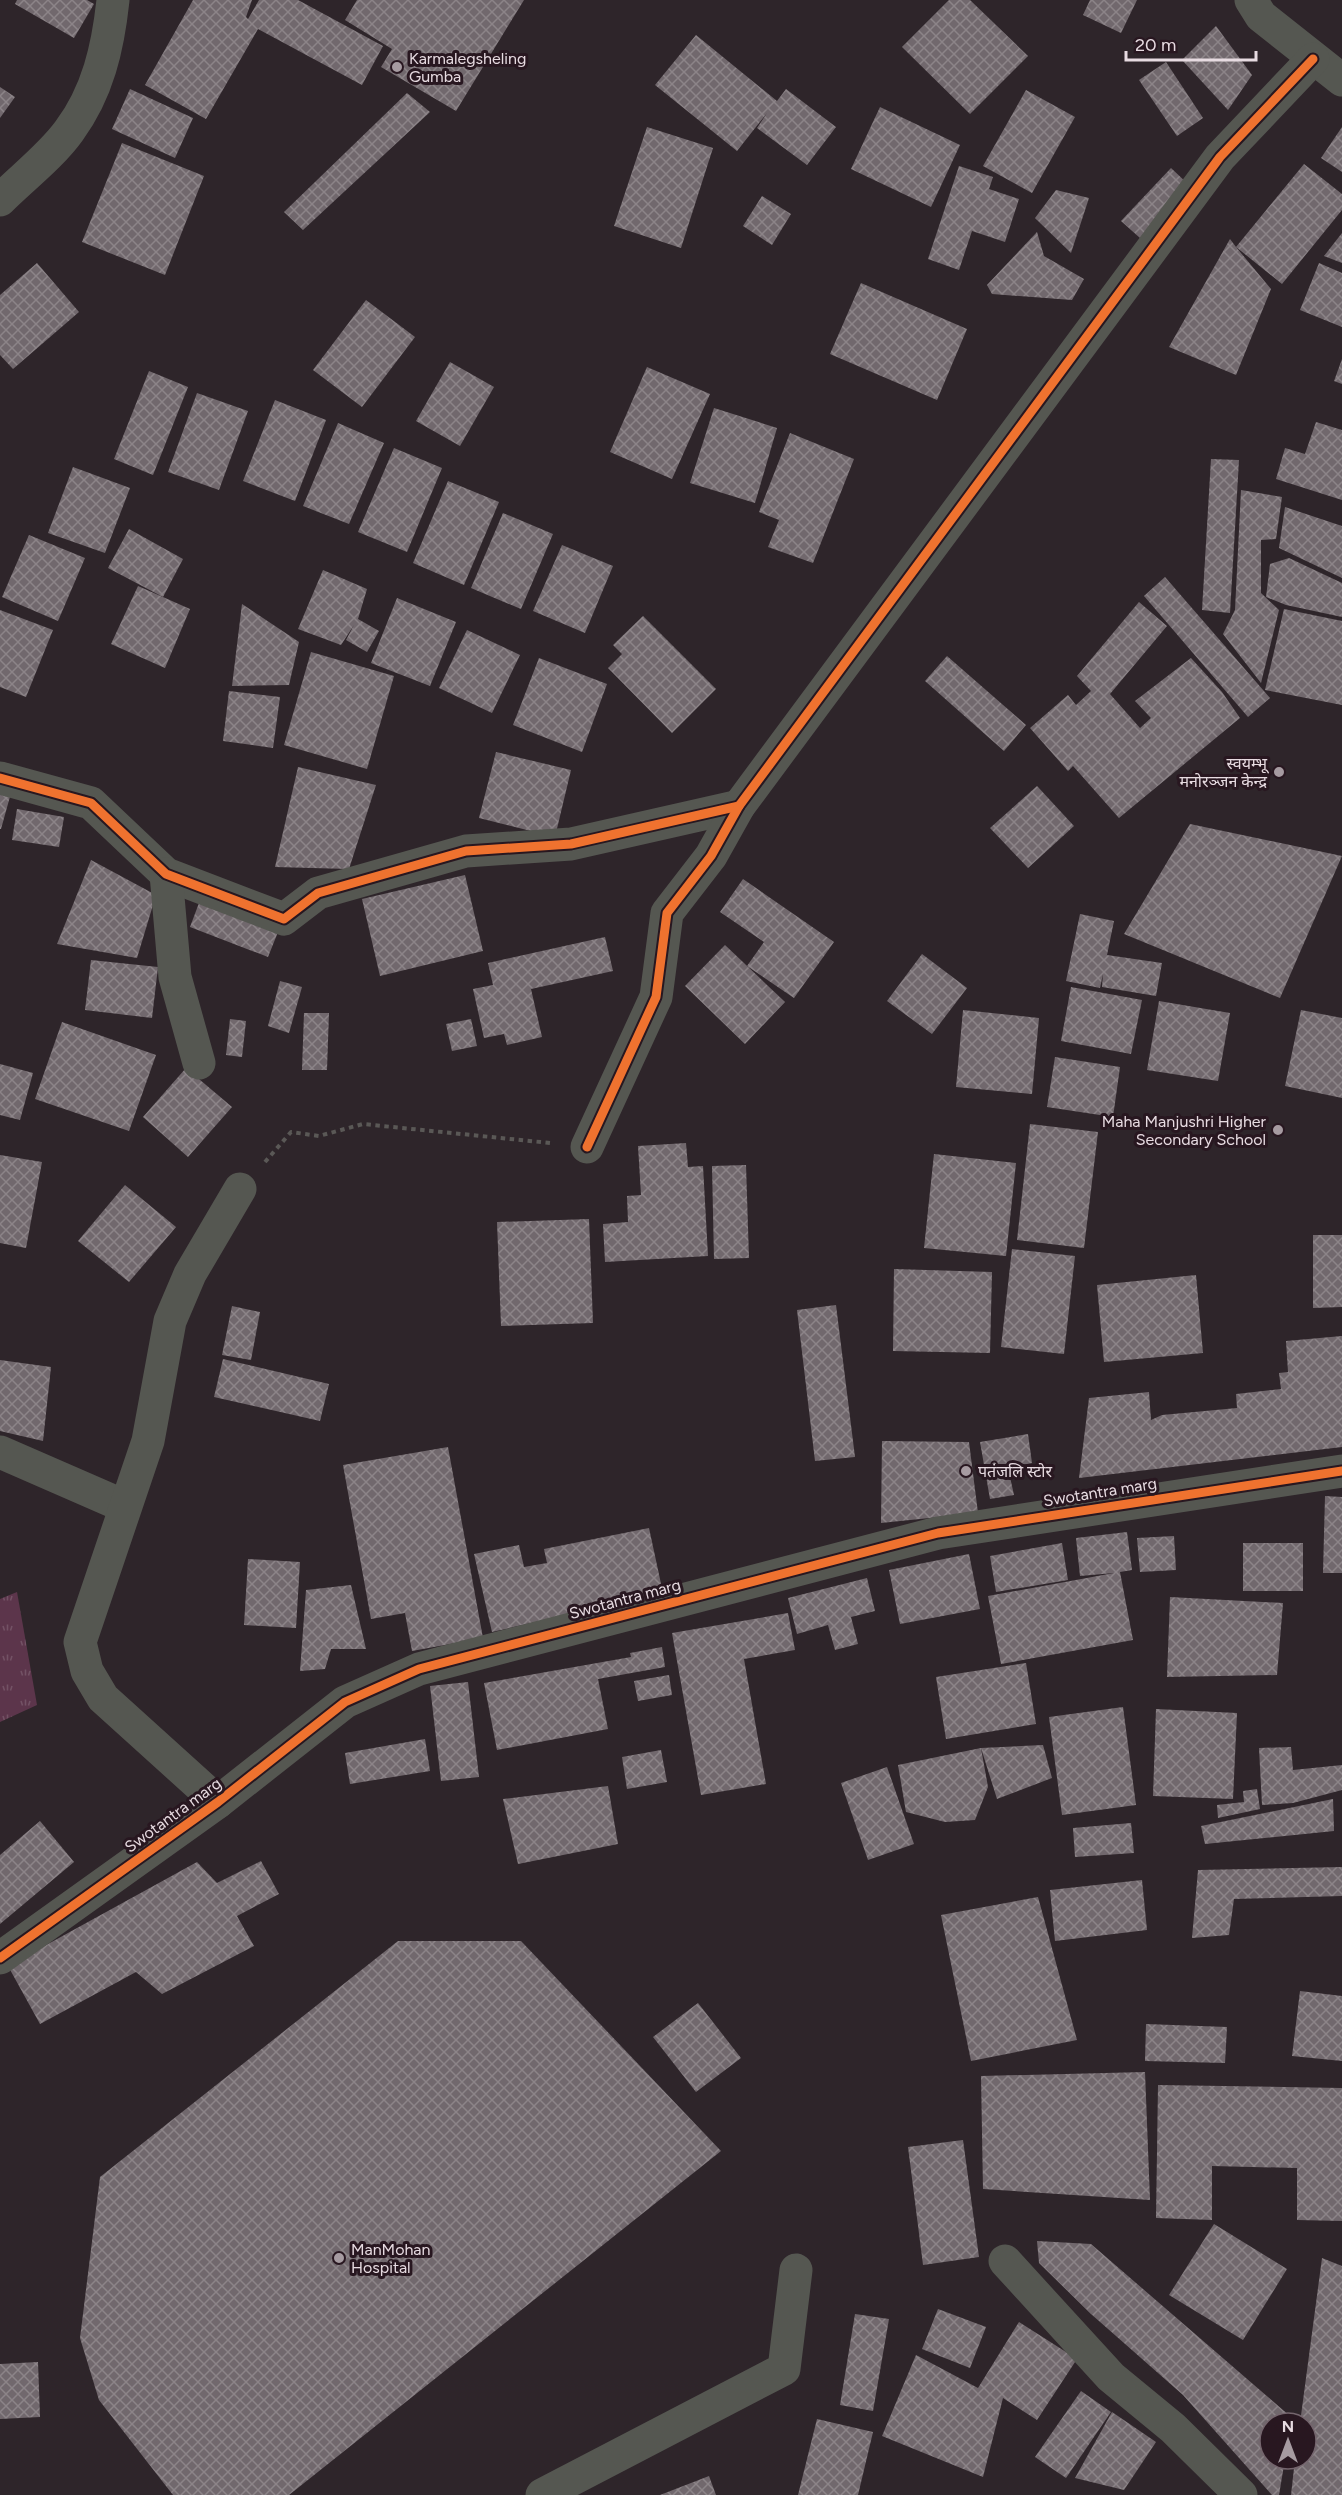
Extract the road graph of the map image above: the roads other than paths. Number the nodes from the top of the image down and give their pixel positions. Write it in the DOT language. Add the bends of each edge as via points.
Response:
graph roads {
  1 [pos="113,0"];
  2 [pos="1251,0"];
  3 [pos="1313,59"];
  4 [pos="1342,80"];
  5 [pos="0,200"];
  6 [pos="0,778"];
  7 [pos="739,806"];
  8 [pos="166,874"];
  9 [pos="199,1062"];
  10 [pos="587,1147"];
  11 [pos="240,1189"];
  12 [pos="0,1452"];
  13 [pos="1342,1471"];
  14 [pos="124,1506"];
  15 [pos="218,1802"];
  16 [pos="0,1958"];
  17 [pos="1005,2261"];
  18 [pos="796,2270"];
  19 [pos="542,2495"];
  20 [pos="1241,2495"];
  1 -- 5 [label="street" via="109,36 95,86 69,132"];
  2 -- 3 [label="street" via="1261,16"];
  3 -- 4 [label="street"];
  3 -- 7 [label="street" via="1220,157"];
  6 -- 8 [label="street" via="91,803"];
  7 -- 8 [label="street" via="571,844 466,851 318,892 284,919"];
  7 -- 10 [label="street" via="711,856 667,913 656,997"];
  8 -- 9 [label="street" via="175,977"];
  11 -- 14 [label="street" via="190,1274 170,1321 148,1441"];
  12 -- 14 [label="street"];
  13 -- 15 [label="street, Swotantra marg" via="938,1533 419,1669 345,1702"];
  14 -- 15 [label="street" via="80,1642 87,1671 103,1698"];
  15 -- 16 [label="street, Swotantra marg"];
  17 -- 20 [label="street" via="1111,2377 1173,2428"];
  18 -- 19 [label="street" via="784,2369"];
}
